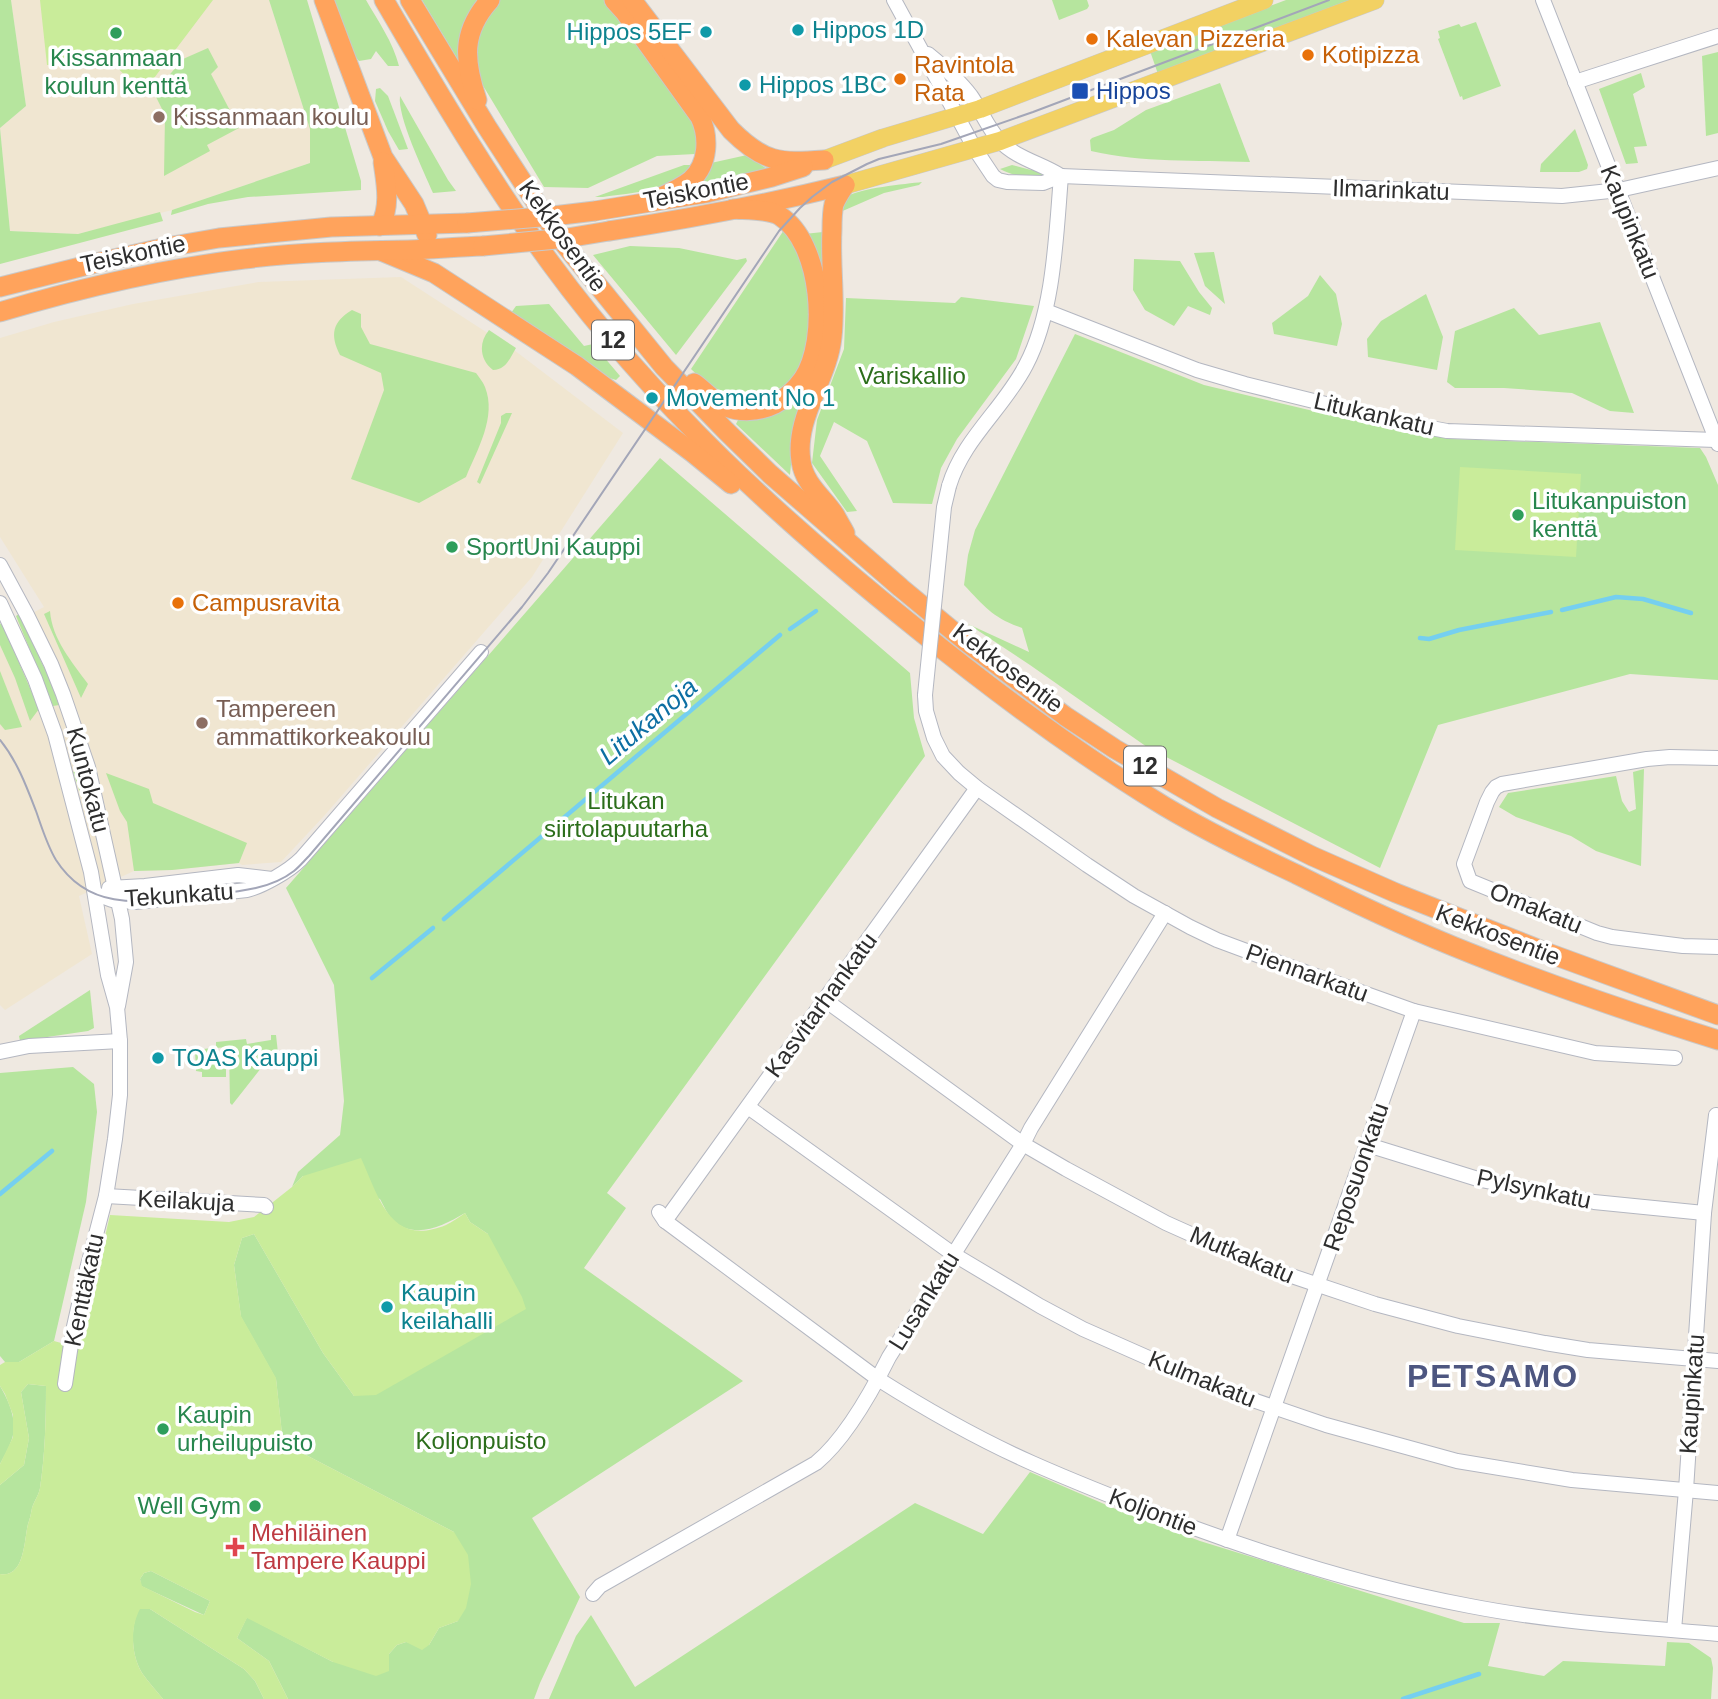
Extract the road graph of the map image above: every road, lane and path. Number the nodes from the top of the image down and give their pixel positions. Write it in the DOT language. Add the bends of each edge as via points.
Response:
graph roads {
  1 [pos="324,0"];
  2 [pos="384,0"];
  3 [pos="410,0"];
  4 [pos="489,0"];
  5 [pos="614,0"];
  6 [pos="632,0"];
  7 [pos="894,0"];
  8 [pos="1264,0"];
  9 [pos="1375,0"];
  10 [pos="1543,0"];
  11 [pos="1718,36"];
  12 [pos="922,49"];
  13 [pos="1575,82"];
  14 [pos="979,109"];
  15 [pos="957,117"];
  16 [pos="487,127"];
  17 [pos="1000,141"];
  18 [pos="975,149"];
  19 [pos="383,157"];
  20 [pos="824,160"];
  21 [pos="1718,168"];
  22 [pos="1061,176"];
  23 [pos="845,185"];
  24 [pos="1619,190"];
  25 [pos="652,201"];
  26 [pos="733,209"];
  27 [pos="463,223"];
  28 [pos="423,224"];
  29 [pos="380,226"];
  30 [pos="433,249"];
  31 [pos="381,251"];
  32 [pos="434,273"];
  33 [pos="0,288"];
  34 [pos="1046,311"];
  35 [pos="0,312"];
  36 [pos="664,367"];
  37 [pos="1717,442"];
  38 [pos="852,547"];
  39 [pos="819,549"];
  40 [pos="0,565"];
  41 [pos="0,603"];
  42 [pos="481,652"];
  43 [pos="1718,758"];
  44 [pos="978,788"];
  45 [pos="96,894"];
  46 [pos="118,894"];
  47 [pos="1165,913"];
  48 [pos="1718,947"];
  49 [pos="825,1000"];
  50 [pos="117,1007"];
  51 [pos="1415,1011"];
  52 [pos="1718,1015"];
  53 [pos="1718,1040"];
  54 [pos="120,1041"];
  55 [pos="0,1052"];
  56 [pos="1675,1058"];
  57 [pos="748,1107"];
  58 [pos="1716,1115"];
  59 [pos="1023,1143"];
  60 [pos="1368,1146"];
  61 [pos="106,1196"];
  62 [pos="266,1207"];
  63 [pos="1704,1213"];
  64 [pos="662,1217"];
  65 [pos="953,1254"];
  66 [pos="1318,1286"];
  67 [pos="1694,1360"];
  68 [pos="1718,1362"];
  69 [pos="878,1379"];
  70 [pos="65,1384"];
  71 [pos="1275,1407"];
  72 [pos="1686,1490"];
  73 [pos="1718,1493"];
  74 [pos="1227,1540"];
  75 [pos="593,1594"];
  76 [pos="1674,1630"];
  77 [pos="1718,1634"];
  1 -- 19 [label="highway"];
  2 -- 39 [label="highway, Kekkosentie / 12" via="443,101 552,266 662,398"];
  3 -- 16 [label="highway"];
  4 -- 16 [label="highway, 12" via="476,17 468,51 472,84"];
  5 -- 25 [label="highway" via="705,129 701,168 692,179"];
  6 -- 20 [label="highway" via="743,142 767,158"];
  7 -- 12 [label="street, Ilmarinkatu"];
  8 -- 14 [label="main road, Teiskontie"];
  9 -- 17 [label="main road, Teiskontie"];
  10 -- 13 [label="street, Kaupinkatu"];
  11 -- 13 [label="street"];
  12 -- 14 [label="street" via="954,76"];
  12 -- 15 [label="street, Ilmarinkatu"];
  13 -- 24 [label="street, Kaupinkatu"];
  14 -- 15 [label="main road, Teiskontie"];
  14 -- 17 [label="street"];
  15 -- 18 [label="street, Ilmarinkatu"];
  15 -- 20 [label="main road, Teiskontie"];
  16 -- 36 [label="highway, Kekkosentie / 12" via="558,235"];
  17 -- 18 [label="main road, Teiskontie"];
  17 -- 22 [label="street, Ilmarinkatu"];
  18 -- 22 [label="street, Ilmarinkatu" via="998,180 1043,183"];
  18 -- 23 [label="main road, Teiskontie"];
  19 -- 28 [label="highway"];
  19 -- 29 [label="highway" via="387,200"];
  20 -- 25 [label="highway, Teiskontie" via="706,193"];
  21 -- 24 [label="street, Ilmarinkatu"];
  22 -- 24 [label="street, Ilmarinkatu" via="1544,196"];
  22 -- 34 [label="street, Piennarkatu"];
  23 -- 26 [label="highway, Teiskontie"];
  23 -- 38 [label="highway" via="832,217 834,322 829,358 803,427 800,458 810,484 834,513"];
  24 -- 37 [label="street, Kaupinkatu"];
  25 -- 27 [label="highway, Teiskontie, bridge"];
  26 -- 30 [label="highway, Teiskontie, bridge" via="567,238"];
  26 -- 36 [label="highway" via="776,214 806,248 814,275 817,321 808,369 784,398 753,411 720,404 689,378"];
  27 -- 28 [label="highway, Teiskontie"];
  27 -- 30 [label="highway" via="449,227"];
  28 -- 29 [label="highway, Teiskontie"];
  28 -- 30 [label="highway"];
  29 -- 33 [label="highway, Teiskontie" via="219,238"];
  30 -- 31 [label="highway, Teiskontie"];
  30 -- 32 [label="highway"];
  31 -- 32 [label="highway, 12"];
  31 -- 35 [label="highway, Teiskontie / 12" via="327,251 200,265"];
  32 -- 39 [label="highway, 12" via="577,366"];
  34 -- 37 [label="street, Litukankatu" via="1197,370 1399,422 1447,430"];
  34 -- 44 [label="street, Piennarkatu, bridge" via="1027,364 953,470 944,507 926,711 943,756"];
  36 -- 38 [label="highway, Kekkosentie / 12" via="770,474"];
  38 -- 52 [label="highway, Kekkosentie / 12" via="1065,716 1217,808 1396,893"];
  39 -- 53 [label="highway, Kekkosentie / 12" via="992,688 1166,807 1255,855 1454,946"];
  40 -- 46 [label="street, Kuntokatu" via="67,706 88,766"];
  41 -- 45 [label="street, Kuntokatu" via="45,705"];
  42 -- 46 [label="street, Tekunkatu" via="289,869 247,890 148,902"];
  43 -- 48 [label="street, Omakatu" via="1647,759 1502,784 1487,802 1464,864 1470,881 1597,933"];
  44 -- 47 [label="street, Piennarkatu" via="1087,866"];
  44 -- 49 [label="street, Kasvitarhankatu"];
  45 -- 46 [label="street, Tekunkatu"];
  45 -- 50 [label="street, Kuntokatu"];
  46 -- 50 [label="street, Kuntokatu" via="126,962"];
  47 -- 51 [label="street, Piennarkatu" via="1231,945"];
  47 -- 59 [label="street, Lusankatu"];
  49 -- 57 [label="street, Kasvitarhankatu"];
  49 -- 59 [label="street, Mutkakatu"];
  50 -- 54 [label="street, Kuntokatu"];
  51 -- 56 [label="street, Piennarkatu" via="1595,1053"];
  51 -- 60 [label="street, Reposuonkatu"];
  54 -- 55 [label="street"];
  54 -- 61 [label="street, Kuntokatu" via="120,1096"];
  57 -- 64 [label="street, Kasvitarhankatu"];
  57 -- 65 [label="street, Kulmakatu"];
  58 -- 63 [label="street, Kaupinkatu"];
  59 -- 65 [label="street, Lusankatu"];
  59 -- 66 [label="street, Mutkakatu" via="1166,1223"];
  60 -- 63 [label="street, Pylsynkatu" via="1481,1180 1594,1202"];
  60 -- 66 [label="street, Reposuonkatu"];
  61 -- 62 [label="street, Keilakuja"];
  61 -- 70 [label="street, Kenttäkatu" via="83,1285"];
  63 -- 67 [label="street, Kaupinkatu"];
  64 -- 69 [label="street, Koljontie"];
  65 -- 69 [label="street, Lusankatu"];
  65 -- 71 [label="street, Kulmakatu" via="1083,1329 1212,1386"];
  66 -- 67 [label="street, Mutkakatu" via="1448,1323 1545,1343"];
  66 -- 71 [label="street, Reposuonkatu"];
  67 -- 68 [label="street, Mutkakatu"];
  67 -- 72 [label="street, Kaupinkatu"];
  69 -- 74 [label="street, Koljontie" via="1031,1462"];
  69 -- 75 [label="street, Lusankatu" via="837,1443 816,1463"];
  71 -- 72 [label="street, Kulmakatu" via="1326,1426 1457,1461 1572,1480"];
  71 -- 74 [label="street, Reposuonkatu"];
  72 -- 73 [label="street, Kulmakatu"];
  72 -- 76 [label="street, Kaupinkatu"];
  74 -- 76 [label="street, Koljontie" via="1320,1571 1428,1598 1522,1615"];
  76 -- 77 [label="street, Koljontie"];
}
